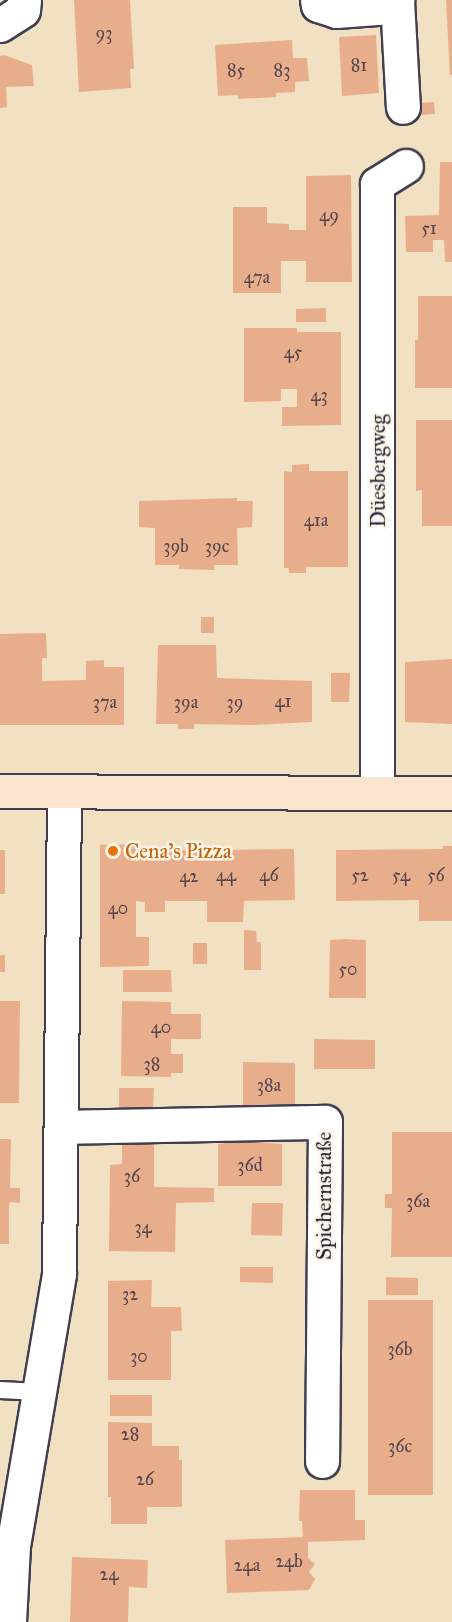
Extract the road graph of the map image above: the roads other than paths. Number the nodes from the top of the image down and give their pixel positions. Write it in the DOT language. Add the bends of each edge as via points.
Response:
graph roads {
  1 [pos="24,0"];
  2 [pos="316,0"];
  3 [pos="397,1"];
  4 [pos="0,25"];
  5 [pos="403,107"];
  6 [pos="406,166"];
  7 [pos="0,791"];
  8 [pos="64,791"];
  9 [pos="377,793"];
  10 [pos="452,793"];
  11 [pos="61,1127"];
  12 [pos="0,1390"];
  13 [pos="39,1392"];
  14 [pos="322,1461"];
  15 [pos="9,1622"];
  1 -- 4 [label="street" via="23,10"];
  2 -- 3 [label="street" via="318,5 336,11 377,8"];
  3 -- 5 [label="street"];
  6 -- 9 [label="street, Düesbergweg" via="377,184"];
  7 -- 8 [label="street"];
  8 -- 9 [label="street"];
  8 -- 11 [label="street"];
  9 -- 10 [label="street"];
  11 -- 13 [label="street" via="59,1273"];
  11 -- 14 [label="street, Spichernstraße" via="325,1122"];
  12 -- 13 [label="lane"];
  13 -- 15 [label="street" via="13,1546"];
}
